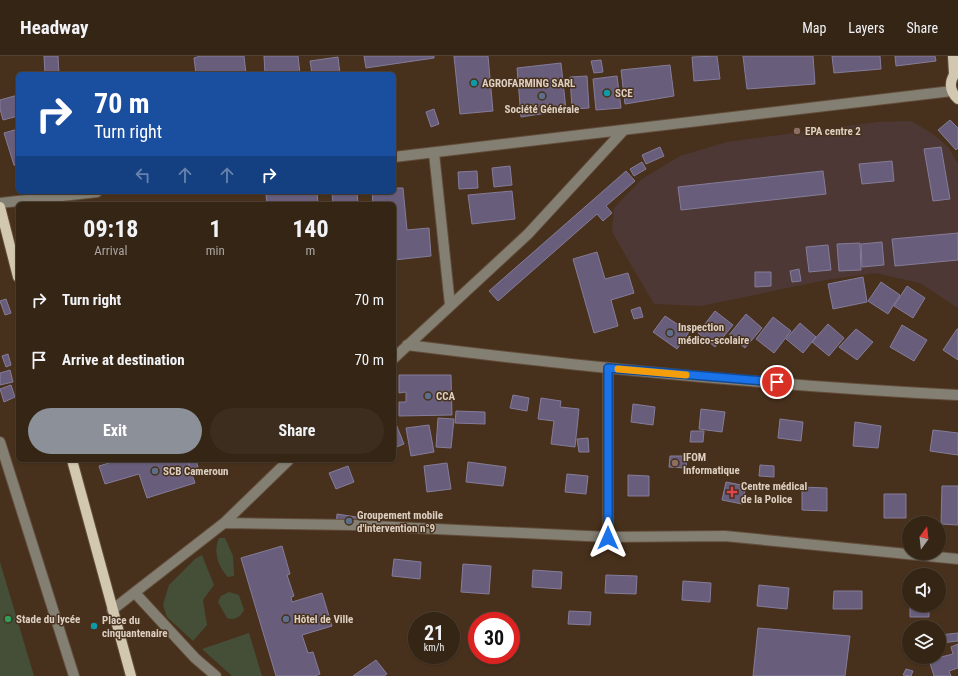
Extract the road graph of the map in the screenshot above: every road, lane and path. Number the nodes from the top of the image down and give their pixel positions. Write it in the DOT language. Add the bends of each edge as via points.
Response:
graph roads {
  1 [pos="954,56"];
  2 [pos="956,72"];
  3 [pos="955,95"];
  4 [pos="623,131"];
  5 [pos="434,153"];
  6 [pos="396,158"];
  7 [pos="79,194"];
  8 [pos="0,203"];
  9 [pos="0,207"];
  10 [pos="16,269"];
  11 [pos="450,306"];
  12 [pos="407,345"];
  13 [pos="396,356"];
  14 [pos="608,368"];
  15 [pos="958,395"];
  16 [pos="0,442"];
  17 [pos="73,462"];
  18 [pos="287,462"];
  19 [pos="224,523"];
  20 [pos="608,538"];
  21 [pos="958,559"];
  22 [pos="135,593"];
  23 [pos="112,610"];
  24 [pos="74,676"];
  25 [pos="131,676"];
  26 [pos="216,676"];
  1 -- 2 [label="main road"];
  2 -- 3 [label="main road" via="951,79"];
  3 -- 4 [label="street"];
  4 -- 5 [label="street"];
  4 -- 11 [label="street" via="528,234"];
  5 -- 6 [label="street"];
  5 -- 11 [label="street"];
  7 -- 8 [label="street"];
  9 -- 10 [label="main road"];
  11 -- 12 [label="street"];
  12 -- 13 [label="street"];
  12 -- 14 [label="street"];
  14 -- 15 [label="street" via="885,392"];
  14 -- 20 [label="street"];
  16 -- 24 [label="street"];
  17 -- 23 [label="main road"];
  18 -- 19 [label="street"];
  19 -- 20 [label="street" via="354,526"];
  19 -- 22 [label="street"];
  20 -- 21 [label="street" via="725,536"];
  22 -- 23 [label="street"];
  22 -- 26 [label="street" via="195,658"];
  23 -- 25 [label="main road"];
}
